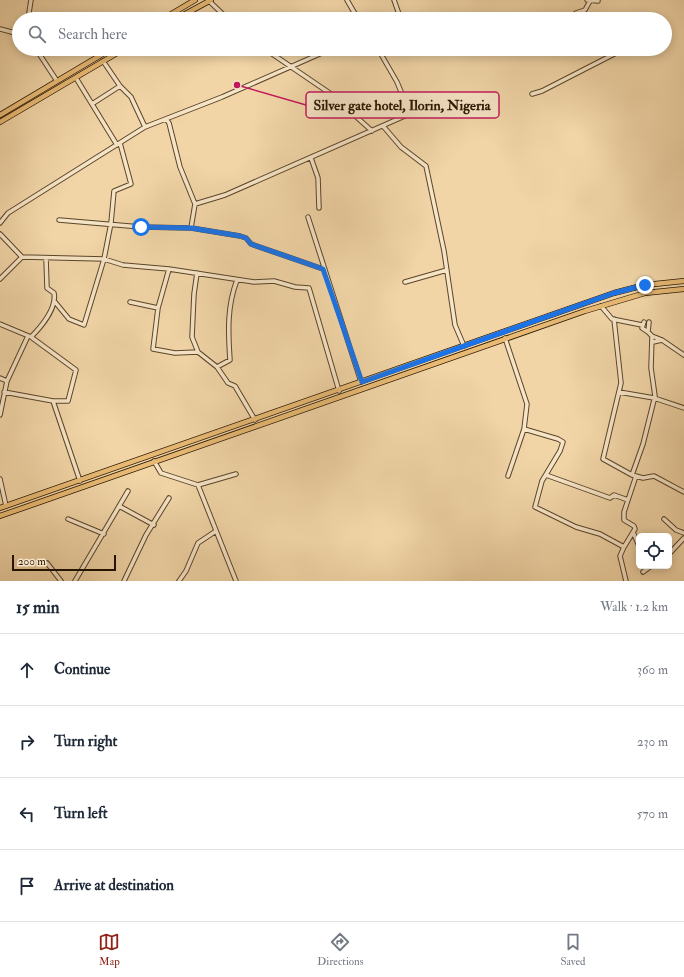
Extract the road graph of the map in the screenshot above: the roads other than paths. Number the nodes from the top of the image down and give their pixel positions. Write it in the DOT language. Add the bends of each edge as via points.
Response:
graph roads {
  1 [pos="31,0"];
  2 [pos="195,0"];
  3 [pos="210,0"];
  4 [pos="347,0"];
  5 [pos="394,0"];
  6 [pos="588,1"];
  7 [pos="598,1"];
  8 [pos="29,12"];
  9 [pos="178,12"];
  10 [pos="189,12"];
  11 [pos="221,12"];
  12 [pos="354,12"];
  13 [pos="398,12"];
  14 [pos="579,12"];
  15 [pos="0,28"];
  16 [pos="12,32"];
  17 [pos="41,56"];
  18 [pos="99,56"];
  19 [pos="112,56"];
  20 [pos="276,56"];
  21 [pos="316,56"];
  22 [pos="382,56"];
  23 [pos="610,56"];
  24 [pos="104,61"];
  25 [pos="292,67"];
  26 [pos="76,78"];
  27 [pos="58,81"];
  28 [pos="49,86"];
  29 [pos="120,86"];
  30 [pos="52,92"];
  31 [pos="532,94"];
  32 [pos="92,104"];
  33 [pos="0,115"];
  34 [pos="175,115"];
  35 [pos="166,119"];
  36 [pos="0,122"];
  37 [pos="169,123"];
  38 [pos="383,126"];
  39 [pos="145,127"];
  40 [pos="372,131"];
  41 [pos="119,144"];
  42 [pos="311,158"];
  43 [pos="195,204"];
  44 [pos="320,208"];
  45 [pos="308,217"];
  46 [pos="59,220"];
  47 [pos="0,223"];
  48 [pos="111,223"];
  49 [pos="191,228"];
  50 [pos="0,234"];
  51 [pos="22,257"];
  52 [pos="46,258"];
  53 [pos="104,259"];
  54 [pos="169,269"];
  55 [pos="323,269"];
  56 [pos="447,270"];
  57 [pos="197,273"];
  58 [pos="0,279"];
  59 [pos="237,280"];
  60 [pos="684,281"];
  61 [pos="405,282"];
  62 [pos="684,289"];
  63 [pos="55,302"];
  64 [pos="130,302"];
  65 [pos="601,306"];
  66 [pos="158,308"];
  67 [pos="614,319"];
  68 [pos="648,322"];
  69 [pos="0,324"];
  70 [pos="648,332"];
  71 [pos="30,336"];
  72 [pos="505,338"];
  73 [pos="654,339"];
  74 [pos="662,340"];
  75 [pos="464,346"];
  76 [pos="198,352"];
  77 [pos="684,355"];
  78 [pos="217,367"];
  79 [pos="0,378"];
  80 [pos="7,381"];
  81 [pos="362,382"];
  82 [pos="338,390"];
  83 [pos="4,392"];
  84 [pos="619,392"];
  85 [pos="654,398"];
  86 [pos="52,401"];
  87 [pos="684,408"];
  88 [pos="0,415"];
  89 [pos="255,420"];
  90 [pos="524,429"];
  91 [pos="154,461"];
  92 [pos="236,474"];
  93 [pos="546,475"];
  94 [pos="508,476"];
  95 [pos="634,476"];
  96 [pos="0,479"];
  97 [pos="80,481"];
  98 [pos="198,485"];
  99 [pos="128,490"];
  100 [pos="684,492"];
  101 [pos="169,498"];
  102 [pos="628,500"];
  103 [pos="6,506"];
  104 [pos="119,506"];
  105 [pos="0,508"];
  106 [pos="0,516"];
  107 [pos="68,519"];
  108 [pos="664,519"];
  109 [pos="154,525"];
  110 [pos="216,531"];
  111 [pos="633,532"];
  112 [pos="684,533"];
  113 [pos="104,534"];
  114 [pos="684,538"];
  115 [pos="636,539"];
  116 [pos="624,547"];
  117 [pos="672,551"];
  118 [pos="47,563"];
  119 [pos="647,569"];
  120 [pos="643,572"];
  121 [pos="61,581"];
  122 [pos="75,581"];
  123 [pos="124,581"];
  124 [pos="179,581"];
  125 [pos="236,581"];
  126 [pos="626,581"];
  1 -- 8 [label="street"];
  2 -- 9 [label="main road"];
  3 -- 10 [label="main road"];
  3 -- 11 [label="street"];
  4 -- 12 [label="street"];
  5 -- 13 [label="street"];
  6 -- 7 [label="street"];
  6 -- 14 [label="street" via="585,10"];
  15 -- 16 [label="street"];
  17 -- 27 [label="street"];
  18 -- 27 [label="main road"];
  19 -- 24 [label="main road"];
  20 -- 25 [label="street"];
  21 -- 25 [label="street"];
  22 -- 38 [label="street" via="397,82 409,113"];
  23 -- 31 [label="street"];
  24 -- 26 [label="main road"];
  24 -- 29 [label="street"];
  25 -- 34 [label="street"];
  25 -- 40 [label="street" via="331,94"];
  26 -- 30 [label="main road"];
  26 -- 32 [label="street"];
  27 -- 28 [label="main road"];
  28 -- 30 [label="main road"];
  28 -- 33 [label="main road"];
  29 -- 32 [label="street"];
  29 -- 39 [label="street" via="131,97"];
  30 -- 36 [label="main road"];
  32 -- 41 [label="street"];
  34 -- 35 [label="street"];
  34 -- 37 [label="street"];
  35 -- 37 [label="street"];
  35 -- 39 [label="street"];
  37 -- 43 [label="street" via="180,167"];
  38 -- 40 [label="street"];
  38 -- 56 [label="street" via="401,146 426,166"];
  39 -- 41 [label="street"];
  40 -- 42 [label="street"];
  41 -- 47 [label="street" via="8,213"];
  41 -- 48 [label="street" via="131,184 114,191"];
  42 -- 43 [label="street" via="225,195"];
  42 -- 44 [label="street" via="318,178"];
  43 -- 49 [label="street"];
  45 -- 55 [label="street"];
  46 -- 48 [label="street"];
  48 -- 49 [label="street" via="141,227"];
  48 -- 53 [label="street"];
  49 -- 55 [label="street" via="240,236 251,244"];
  50 -- 51 [label="street"];
  51 -- 52 [label="street"];
  51 -- 58 [label="street"];
  52 -- 53 [label="street"];
  52 -- 63 [label="street" via="47,288 54,293"];
  53 -- 54 [label="street"];
  53 -- 63 [label="street" via="84,325 69,319"];
  54 -- 57 [label="street"];
  54 -- 66 [label="street"];
  55 -- 81 [label="street"];
  56 -- 61 [label="street"];
  56 -- 75 [label="street" via="455,325"];
  57 -- 59 [label="street"];
  57 -- 76 [label="street" via="192,337"];
  59 -- 78 [label="street" via="227,323 230,360"];
  59 -- 82 [label="street" via="274,281 309,288"];
  60 -- 75 [label="main road" via="632,288"];
  62 -- 65 [label="main road" via="645,293"];
  63 -- 71 [label="street" via="41,327"];
  64 -- 66 [label="street"];
  65 -- 67 [label="street"];
  65 -- 72 [label="main road"];
  66 -- 76 [label="street" via="153,349 176,353"];
  67 -- 70 [label="street" via="643,324 642,328"];
  67 -- 84 [label="street" via="621,383"];
  68 -- 70 [label="street"];
  69 -- 71 [label="street"];
  70 -- 73 [label="street"];
  71 -- 80 [label="street"];
  71 -- 86 [label="street" via="76,370 68,402"];
  72 -- 90 [label="street" via="527,404"];
  72 -- 91 [label="main road" via="272,422"];
  73 -- 74 [label="street"];
  73 -- 74 [label="street"];
  73 -- 85 [label="street" via="651,368"];
  74 -- 77 [label="street"];
  75 -- 81 [label="main road"];
  76 -- 78 [label="street"];
  78 -- 89 [label="street" via="228,383 235,386"];
  79 -- 80 [label="street"];
  80 -- 83 [label="street"];
  81 -- 82 [label="main road"];
  82 -- 89 [label="main road"];
  83 -- 86 [label="street"];
  83 -- 88 [label="street"];
  84 -- 85 [label="street"];
  84 -- 95 [label="street" via="603,459"];
  85 -- 87 [label="street"];
  85 -- 95 [label="street"];
  86 -- 97 [label="street"];
  89 -- 97 [label="main road"];
  90 -- 93 [label="street" via="563,442"];
  90 -- 94 [label="street"];
  91 -- 98 [label="street" via="161,473"];
  91 -- 106 [label="main road"];
  92 -- 98 [label="street"];
  93 -- 102 [label="street" via="610,498 614,495"];
  93 -- 116 [label="street" via="535,507 576,527 600,534"];
  95 -- 100 [label="street" via="654,476"];
  95 -- 102 [label="street"];
  96 -- 103 [label="street"];
  97 -- 103 [label="main road"];
  98 -- 110 [label="street"];
  99 -- 104 [label="street"];
  101 -- 109 [label="street"];
  102 -- 111 [label="street" via="624,520 634,526"];
  103 -- 105 [label="main road"];
  104 -- 109 [label="street"];
  104 -- 113 [label="street"];
  107 -- 113 [label="street"];
  108 -- 112 [label="street" via="676,530"];
  109 -- 123 [label="street" via="146,535"];
  110 -- 124 [label="street" via="198,543"];
  110 -- 125 [label="street"];
  111 -- 115 [label="street"];
  111 -- 116 [label="street"];
  113 -- 122 [label="street"];
  114 -- 117 [label="street"];
  116 -- 126 [label="street" via="620,556"];
  118 -- 121 [label="street"];
  119 -- 120 [label="street"];
}
